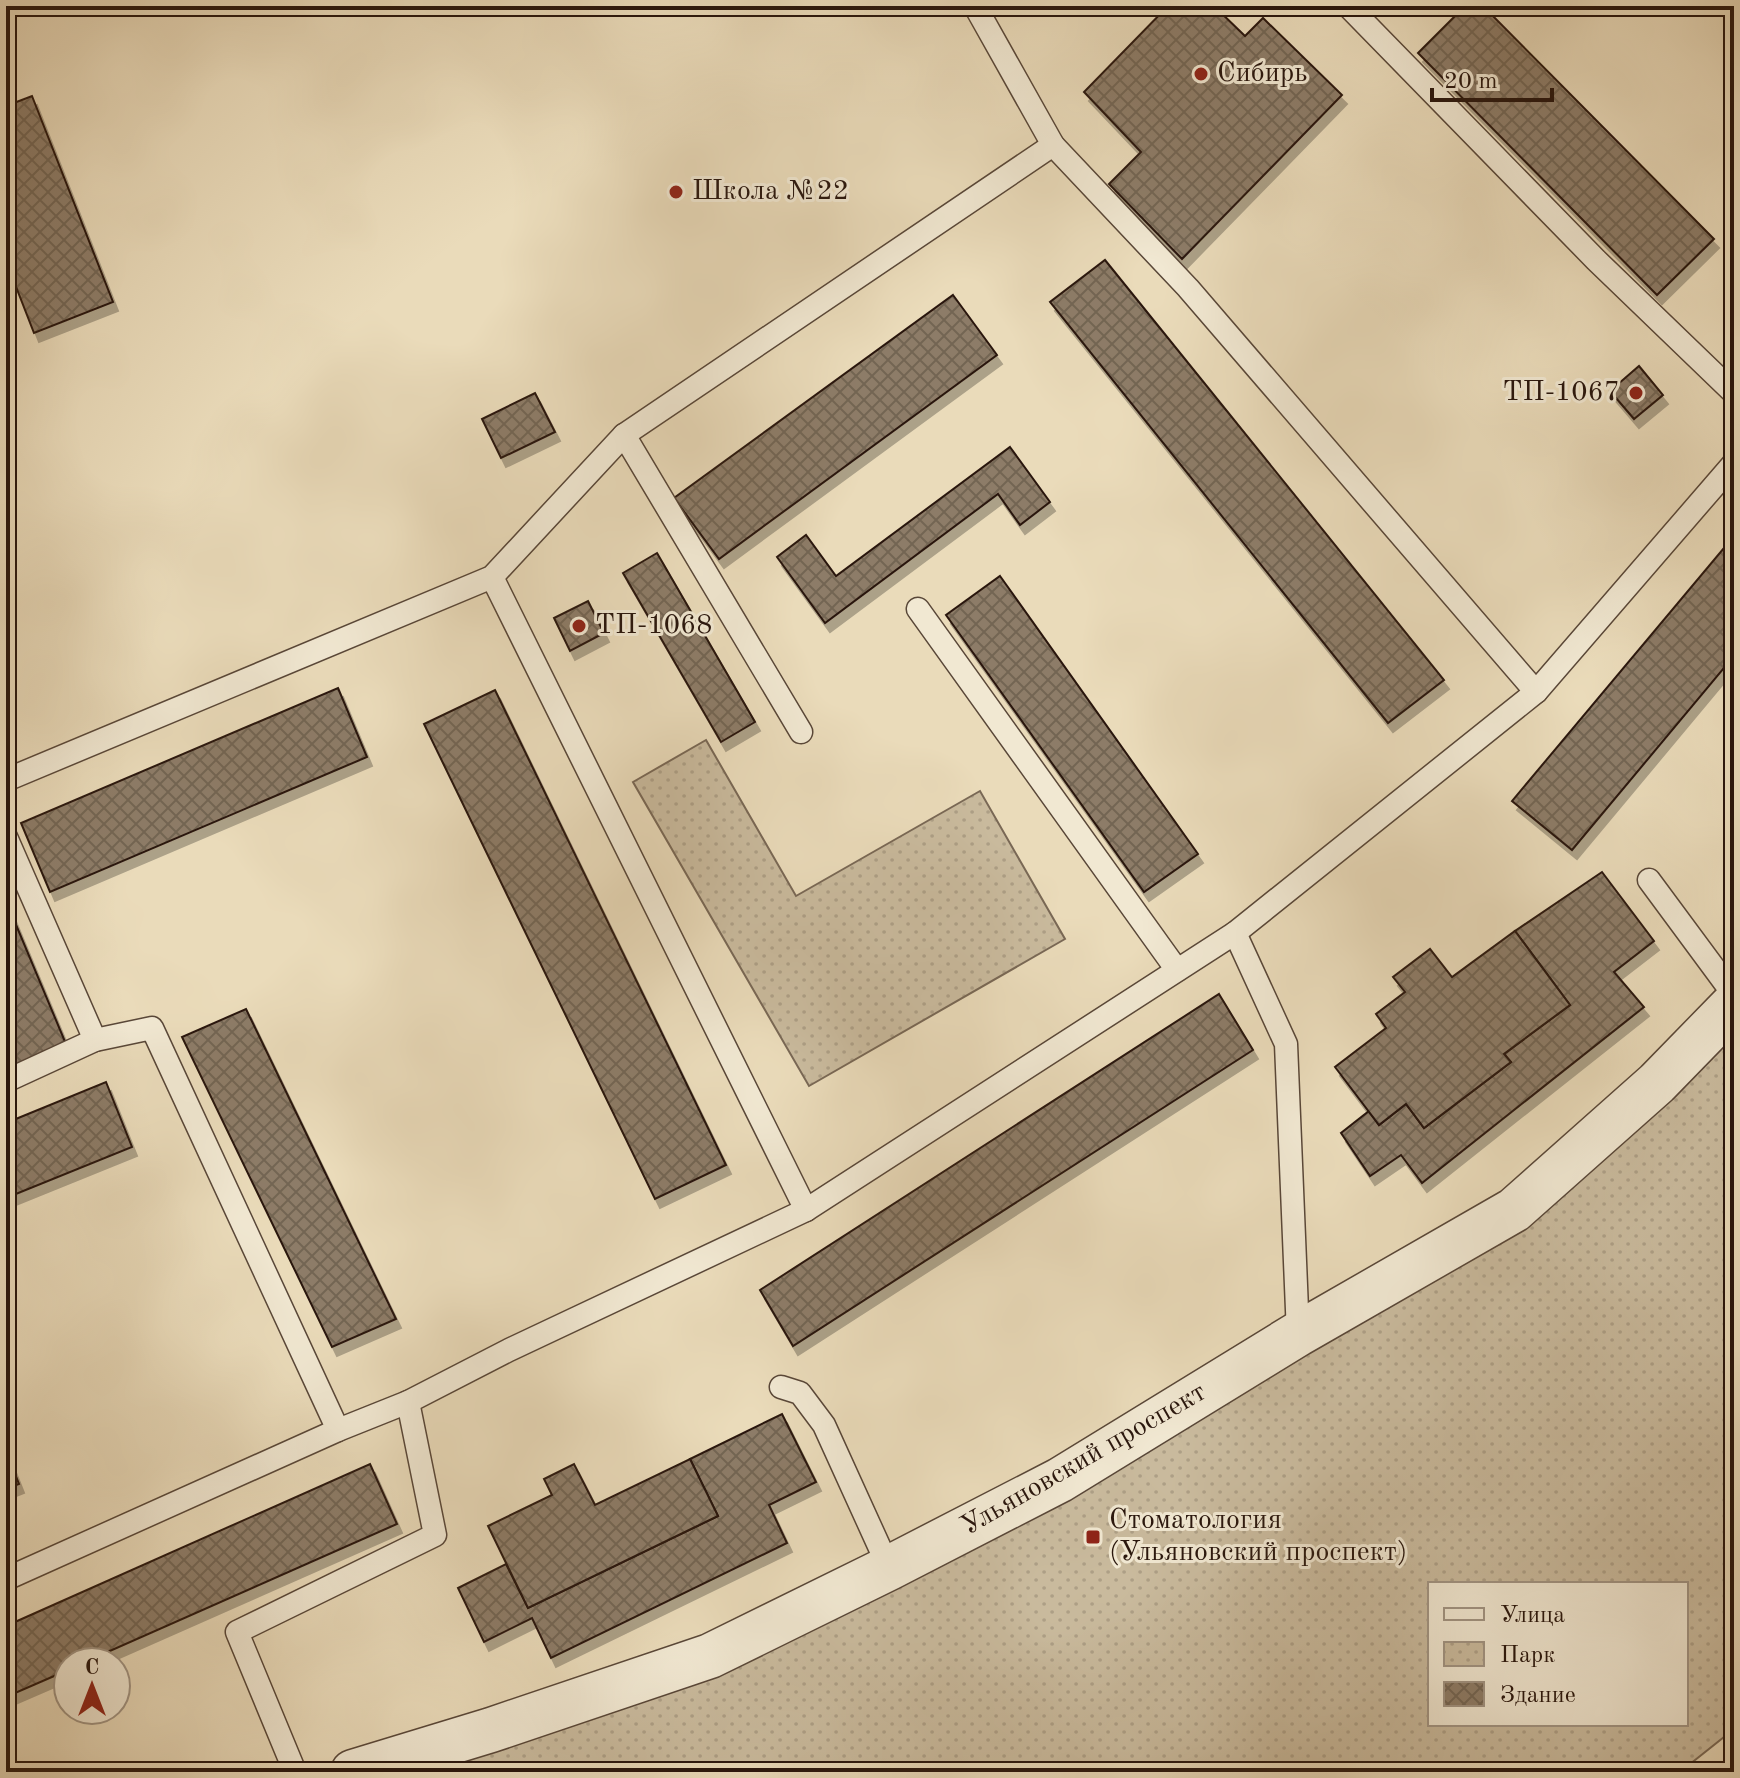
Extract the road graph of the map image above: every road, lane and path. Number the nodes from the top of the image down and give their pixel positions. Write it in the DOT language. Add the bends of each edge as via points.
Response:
graph roads {
  1 [pos="975,6"];
  2 [pos="1348,6"];
  3 [pos="1053,145"];
  4 [pos="1734,393"];
  5 [pos="624,435"];
  6 [pos="1734,463"];
  7 [pos="492,577"];
  8 [pos="918,609"];
  9 [pos="1536,692"];
  10 [pos="801,732"];
  11 [pos="6,780"];
  12 [pos="6,837"];
  13 [pos="14,878"];
  14 [pos="1649,880"];
  15 [pos="1235,933"];
  16 [pos="1177,970"];
  17 [pos="1734,995"];
  18 [pos="1734,1004"];
  19 [pos="95,1040"];
  20 [pos="6,1081"];
  21 [pos="806,1210"];
  22 [pos="1298,1334"];
  23 [pos="781,1387"];
  24 [pos="408,1402"];
  25 [pos="338,1430"];
  26 [pos="889,1568"];
  27 [pos="6,1579"];
  28 [pos="295,1772"];
  29 [pos="353,1772"];
  1 -- 3 [label="lane"];
  2 -- 4 [label="lane"];
  3 -- 5 [label="lane"];
  3 -- 9 [label="lane" via="1188,288"];
  5 -- 7 [label="lane"];
  5 -- 10 [label="lane"];
  6 -- 9 [label="lane"];
  7 -- 11 [label="lane"];
  7 -- 21 [label="lane"];
  8 -- 16 [label="lane"];
  9 -- 15 [label="lane"];
  12 -- 13 [label="lane"];
  13 -- 19 [label="lane"];
  14 -- 17 [label="lane"];
  15 -- 16 [label="lane"];
  15 -- 22 [label="lane" via="1286,1044"];
  16 -- 21 [label="lane"];
  18 -- 22 [label="street, Ульяновский проспект" via="1657,1083 1514,1210"];
  19 -- 20 [label="lane"];
  19 -- 25 [label="lane" via="152,1028"];
  21 -- 24 [label="lane"];
  22 -- 26 [label="street, Ульяновский проспект" via="1060,1480"];
  23 -- 26 [label="lane" via="800,1393 824,1425"];
  24 -- 25 [label="lane"];
  24 -- 28 [label="lane" via="435,1535 237,1632"];
  25 -- 27 [label="lane"];
  26 -- 29 [label="street, Ульяновский проспект" via="710,1656"];
}
